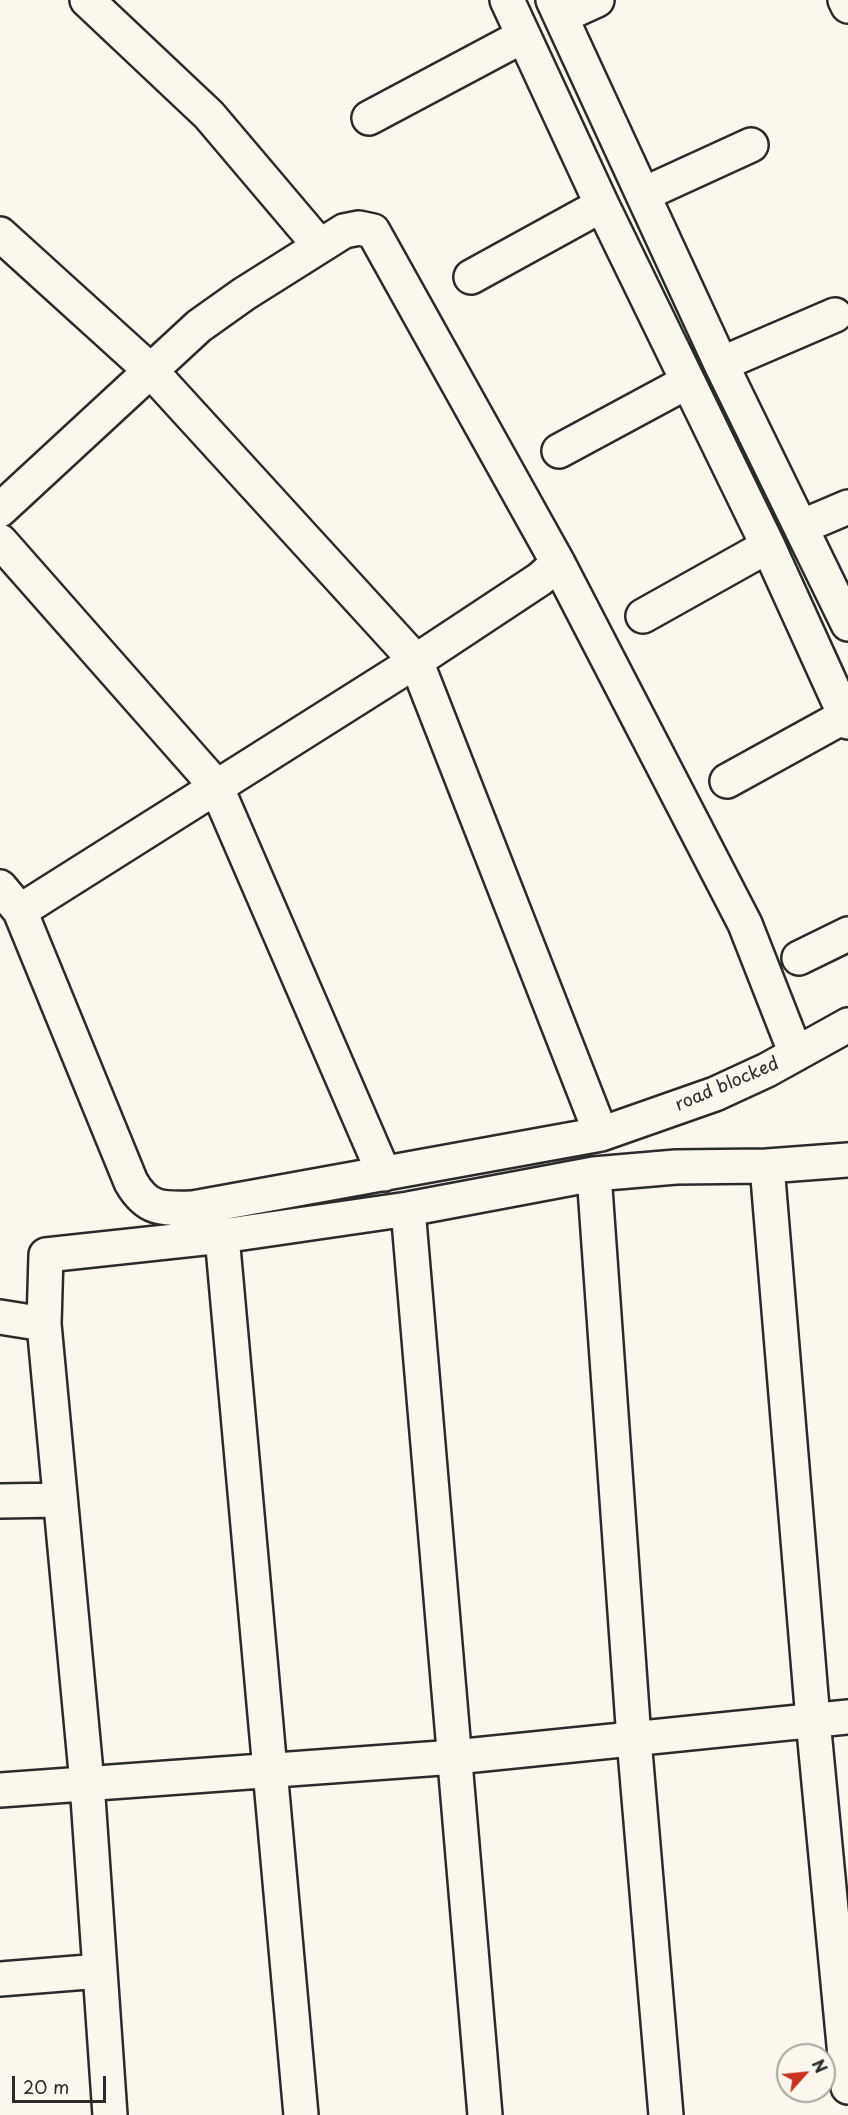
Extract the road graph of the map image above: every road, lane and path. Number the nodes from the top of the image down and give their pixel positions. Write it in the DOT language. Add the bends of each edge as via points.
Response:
graph roads {
  1 [pos="87,0"];
  2 [pos="507,0"];
  3 [pos="597,0"];
  4 [pos="845,0"];
  5 [pos="848,6"];
  6 [pos="557,8"];
  7 [pos="523,36"];
  8 [pos="369,118"];
  9 [pos="751,145"];
  10 [pos="644,195"];
  11 [pos="602,205"];
  12 [pos="0,234"];
  13 [pos="320,246"];
  14 [pos="471,277"];
  15 [pos="687,291"];
  16 [pos="653,307"];
  17 [pos="835,315"];
  18 [pos="721,364"];
  19 [pos="151,371"];
  20 [pos="687,382"];
  21 [pos="559,451"];
  22 [pos="848,507"];
  23 [pos="0,510"];
  24 [pos="801,527"];
  25 [pos="0,541"];
  26 [pos="768,546"];
  27 [pos="558,563"];
  28 [pos="643,616"];
  29 [pos="848,624"];
  30 [pos="416,661"];
  31 [pos="847,719"];
  32 [pos="727,781"];
  33 [pos="216,786"];
  34 [pos="10,899"];
  35 [pos="848,934"];
  36 [pos="799,958"];
  37 [pos="848,1025"];
  38 [pos="796,1053"];
  39 [pos="600,1134"];
  40 [pos="848,1160"];
  41 [pos="766,1166"];
  42 [pos="384,1174"];
  43 [pos="594,1174"];
  44 [pos="408,1209"];
  45 [pos="222,1236"];
  46 [pos="0,1317"];
  47 [pos="44,1324"];
  48 [pos="60,1500"];
  49 [pos="0,1502"];
  50 [pos="848,1717"];
  51 [pos="813,1720"];
  52 [pos="634,1739"];
  53 [pos="454,1757"];
  54 [pos="271,1770"];
  55 [pos="87,1783"];
  56 [pos="0,1790"];
  57 [pos="100,1971"];
  58 [pos="0,1979"];
  59 [pos="848,2087"];
  60 [pos="110,2115"];
  61 [pos="301,2115"];
  62 [pos="484,2115"];
  63 [pos="666,2115"];
  1 -- 13 [label="street" via="209,115"];
  2 -- 7 [label="street"];
  3 -- 6 [label="street"];
  4 -- 5 [label="street"];
  6 -- 10 [label="street"];
  7 -- 8 [label="street"];
  7 -- 11 [label="street"];
  9 -- 10 [label="street"];
  10 -- 15 [label="street"];
  11 -- 14 [label="street"];
  11 -- 16 [label="street"];
  12 -- 19 [label="street"];
  13 -- 19 [label="street" via="199,326"];
  13 -- 27 [label="street" via="344,231 359,228 377,236"];
  15 -- 16 [label="street"];
  15 -- 18 [label="street"];
  16 -- 20 [label="street"];
  17 -- 18 [label="street"];
  18 -- 24 [label="street"];
  19 -- 23 [label="street"];
  19 -- 30 [label="street"];
  20 -- 21 [label="street"];
  20 -- 26 [label="street"];
  22 -- 24 [label="street"];
  24 -- 29 [label="street"];
  25 -- 33 [label="street"];
  26 -- 28 [label="street"];
  26 -- 31 [label="street"];
  27 -- 30 [label="street"];
  27 -- 38 [label="street" via="745,924"];
  30 -- 33 [label="street"];
  30 -- 39 [label="street"];
  31 -- 32 [label="street"];
  33 -- 34 [label="street"];
  33 -- 42 [label="street"];
  34 -- 42 [label="street, road blocked" via="131,1182 149,1204 193,1208"];
  35 -- 36 [label="street"];
  37 -- 38 [label="street, road blocked"];
  38 -- 39 [label="street, road blocked" via="715,1094"];
  39 -- 42 [label="street, road blocked"];
  40 -- 41 [label="street"];
  41 -- 43 [label="street" via="676,1167"];
  41 -- 51 [label="street"];
  43 -- 44 [label="street"];
  43 -- 52 [label="street"];
  44 -- 45 [label="street"];
  44 -- 53 [label="street"];
  45 -- 47 [label="street" via="45,1255"];
  45 -- 54 [label="street"];
  46 -- 47 [label="street"];
  47 -- 48 [label="street"];
  48 -- 49 [label="street"];
  48 -- 55 [label="street"];
  50 -- 51 [label="street"];
  51 -- 52 [label="street"];
  51 -- 59 [label="street"];
  52 -- 53 [label="street"];
  52 -- 63 [label="street"];
  53 -- 54 [label="street"];
  53 -- 62 [label="street"];
  54 -- 55 [label="street"];
  54 -- 61 [label="street"];
  55 -- 56 [label="street"];
  55 -- 57 [label="street"];
  57 -- 58 [label="street"];
  57 -- 60 [label="street"];
}
